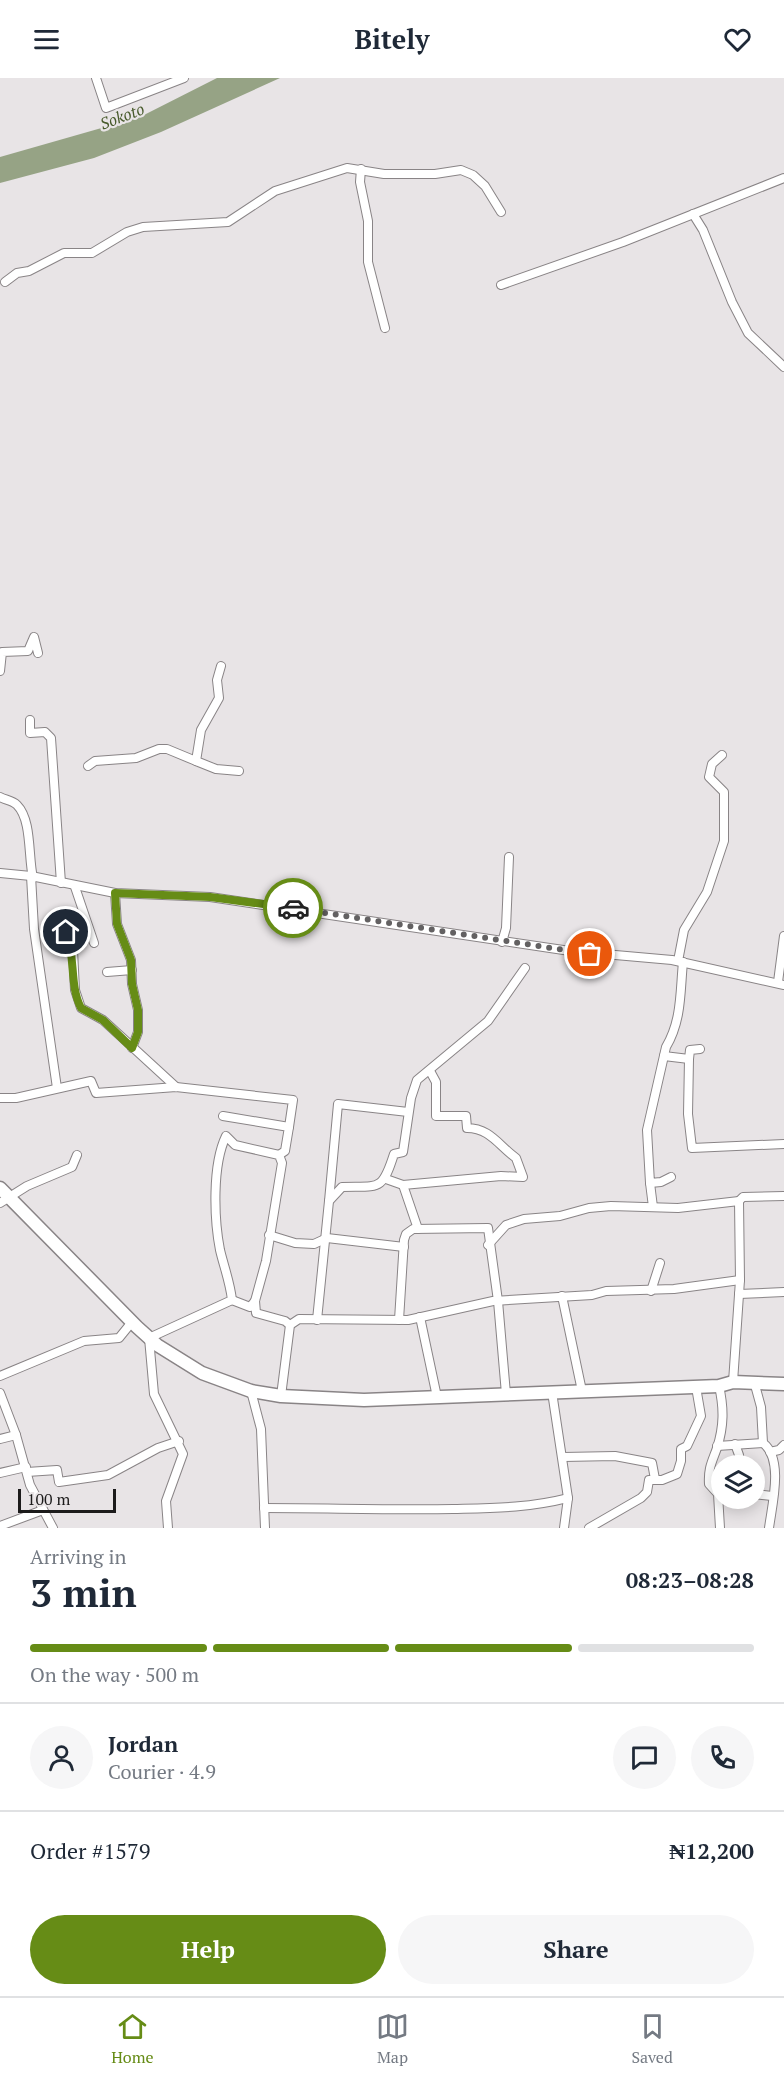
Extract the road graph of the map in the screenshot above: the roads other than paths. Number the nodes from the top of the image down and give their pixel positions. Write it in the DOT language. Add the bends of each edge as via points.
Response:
graph roads {
  1 [pos="96,78"];
  2 [pos="184,78"];
  3 [pos="361,169"];
  4 [pos="784,178"];
  5 [pos="501,213"];
  6 [pos="693,214"];
  7 [pos="5,282"];
  8 [pos="501,285"];
  9 [pos="385,328"];
  10 [pos="784,367"];
  11 [pos="38,653"];
  12 [pos="221,666"];
  13 [pos="0,670"];
  14 [pos="30,720"];
  15 [pos="722,755"];
  16 [pos="196,761"];
  17 [pos="88,766"];
  18 [pos="239,771"];
  19 [pos="0,797"];
  20 [pos="509,857"];
  21 [pos="0,873"];
  22 [pos="32,877"];
  23 [pos="61,883"];
  24 [pos="75,887"];
  25 [pos="115,893"];
  26 [pos="66,927"];
  27 [pos="784,936"];
  28 [pos="502,942"];
  29 [pos="94,943"];
  30 [pos="681,962"];
  31 [pos="525,968"];
  32 [pos="132,970"];
  33 [pos="107,972"];
  34 [pos="781,984"];
  35 [pos="132,1048"];
  36 [pos="700,1049"];
  37 [pos="664,1056"];
  38 [pos="688,1059"];
  39 [pos="430,1071"];
  40 [pos="176,1086"];
  41 [pos="57,1088"];
  42 [pos="0,1098"];
  43 [pos="408,1112"];
  44 [pos="223,1116"];
  45 [pos="289,1127"];
  46 [pos="784,1144"];
  47 [pos="77,1155"];
  48 [pos="279,1155"];
  49 [pos="671,1177"];
  50 [pos="386,1179"];
  51 [pos="650,1183"];
  52 [pos="403,1185"];
  53 [pos="3,1196"];
  54 [pos="784,1196"];
  55 [pos="329,1201"];
  56 [pos="738,1201"];
  57 [pos="653,1208"];
  58 [pos="418,1229"];
  59 [pos="269,1235"];
  60 [pos="327,1238"];
  61 [pos="488,1245"];
  62 [pos="404,1247"];
  63 [pos="660,1263"];
  64 [pos="740,1280"];
  65 [pos="651,1291"];
  66 [pos="784,1292"];
  67 [pos="739,1294"];
  68 [pos="562,1296"];
  69 [pos="232,1300"];
  70 [pos="255,1301"];
  71 [pos="498,1301"];
  72 [pos="420,1317"];
  73 [pos="317,1320"];
  74 [pos="399,1320"];
  75 [pos="132,1322"];
  76 [pos="290,1325"];
  77 [pos="148,1338"];
  78 [pos="0,1376"];
  79 [pos="733,1382"];
  80 [pos="784,1384"];
  81 [pos="755,1385"];
  82 [pos="719,1386"];
  83 [pos="696,1387"];
  84 [pos="251,1391"];
  85 [pos="582,1391"];
  86 [pos="552,1392"];
  87 [pos="0,1393"];
  88 [pos="506,1394"];
  89 [pos="281,1396"];
  90 [pos="437,1397"];
  91 [pos="16,1435"];
  92 [pos="0,1439"];
  93 [pos="179,1441"];
  94 [pos="763,1443"];
  95 [pos="735,1444"];
  96 [pos="784,1445"];
  97 [pos="717,1446"];
  98 [pos="770,1452"];
  99 [pos="739,1455"];
  100 [pos="563,1457"];
  101 [pos="26,1469"];
  102 [pos="0,1473"];
  103 [pos="655,1479"];
  104 [pos="765,1495"];
  105 [pos="772,1496"];
  106 [pos="568,1498"];
  107 [pos="264,1508"];
  108 [pos="43,1510"];
  109 [pos="0,1526"];
  110 [pos="53,1528"];
  111 [pos="168,1528"];
  112 [pos="265,1528"];
  113 [pos="564,1528"];
  114 [pos="589,1528"];
  115 [pos="720,1528"];
  116 [pos="769,1528"];
  1 -- 2 [label="street" via="106,108"];
  3 -- 5 [label="street" via="384,174 461,170 485,186"];
  3 -- 7 [label="street" via="344,168 275,191 228,222 142,227 92,253 64,253"];
  3 -- 9 [label="street" via="368,221 368,262"];
  4 -- 6 [label="street"];
  6 -- 8 [label="street"];
  6 -- 10 [label="street" via="748,333"];
  11 -- 13 [label="street" via="34,637 28,651 2,652"];
  12 -- 16 [label="street" via="217,680 219,698 201,730"];
  14 -- 23 [label="street" via="30,733 45,732 51,738"];
  15 -- 30 [label="street" via="712,764 710,777 724,792 724,841 707,892 684,930"];
  16 -- 17 [label="street" via="167,748 136,758 95,761"];
  16 -- 18 [label="street" via="216,769"];
  19 -- 22 [label="street" via="14,802 25,817"];
  20 -- 28 [label="street" via="507,928"];
  21 -- 22 [label="street"];
  22 -- 23 [label="street"];
  22 -- 41 [label="street" via="34,928"];
  23 -- 24 [label="street"];
  24 -- 25 [label="street"];
  24 -- 29 [label="street"];
  25 -- 28 [label="street" via="210,897"];
  25 -- 32 [label="street" via="117,924"];
  26 -- 35 [label="street" via="81,1008 103,1020"];
  27 -- 34 [label="street"];
  28 -- 30 [label="street"];
  30 -- 34 [label="street"];
  30 -- 37 [label="street" via="682,997"];
  31 -- 39 [label="street" via="488,1021"];
  32 -- 33 [label="street"];
  32 -- 35 [label="street" via="138,1032"];
  35 -- 40 [label="street"];
  36 -- 38 [label="street" via="690,1050"];
  37 -- 38 [label="street"];
  37 -- 51 [label="street" via="647,1130"];
  38 -- 46 [label="street" via="692,1148"];
  39 -- 43 [label="street" via="417,1080"];
  39 -- 52 [label="street" via="436,1082 436,1116 466,1116 467,1128 492,1135 516,1158 523,1177"];
  40 -- 41 [label="street" via="96,1094 91,1081"];
  40 -- 45 [label="street" via="293,1100"];
  41 -- 42 [label="street"];
  43 -- 50 [label="street" via="403,1152 394,1154"];
  43 -- 55 [label="street" via="338,1104"];
  44 -- 45 [label="street"];
  45 -- 48 [label="street" via="285,1151"];
  47 -- 53 [label="street" via="72,1167"];
  48 -- 59 [label="street" via="282,1163"];
  48 -- 69 [label="street" via="235,1145 226,1136 222,1145 216,1220"];
  49 -- 51 [label="street"];
  50 -- 52 [label="street"];
  50 -- 55 [label="street" via="378,1186 342,1187"];
  51 -- 57 [label="street"];
  52 -- 58 [label="street"];
  53 -- 75 [label="highway"];
  54 -- 56 [label="street" via="743,1197"];
  55 -- 60 [label="street"];
  56 -- 57 [label="street"];
  56 -- 64 [label="street"];
  57 -- 61 [label="street" via="611,1206 524,1219 506,1225"];
  58 -- 61 [label="street" via="488,1228"];
  58 -- 62 [label="street" via="406,1234"];
  59 -- 60 [label="street" via="314,1244"];
  59 -- 70 [label="street"];
  60 -- 62 [label="street"];
  60 -- 73 [label="street"];
  61 -- 71 [label="street"];
  62 -- 74 [label="street"];
  63 -- 65 [label="street"];
  64 -- 65 [label="street"];
  64 -- 67 [label="street"];
  65 -- 68 [label="street"];
  66 -- 67 [label="street"];
  67 -- 79 [label="street"];
  68 -- 71 [label="street"];
  68 -- 85 [label="street"];
  69 -- 70 [label="street" via="250,1307"];
  69 -- 77 [label="street"];
  70 -- 76 [label="street" via="256,1313"];
  71 -- 72 [label="street"];
  71 -- 88 [label="street"];
  72 -- 74 [label="street"];
  72 -- 90 [label="street"];
  73 -- 74 [label="street"];
  73 -- 76 [label="street" via="299,1319"];
  75 -- 77 [label="highway"];
  75 -- 78 [label="street" via="119,1338 84,1341"];
  76 -- 89 [label="street"];
  77 -- 84 [label="highway" via="202,1373"];
  77 -- 93 [label="street" via="154,1394"];
  79 -- 81 [label="highway"];
  79 -- 82 [label="highway"];
  80 -- 81 [label="highway"];
  81 -- 94 [label="street"];
  82 -- 83 [label="highway"];
  82 -- 97 [label="street" via="724,1407"];
  83 -- 85 [label="highway"];
  83 -- 103 [label="street" via="701,1416 697,1431 681,1449 680,1471 671,1478"];
  84 -- 89 [label="highway"];
  84 -- 107 [label="street" via="261,1429"];
  85 -- 86 [label="highway"];
  86 -- 88 [label="highway"];
  86 -- 100 [label="street"];
  87 -- 91 [label="street"];
  88 -- 90 [label="highway"];
  89 -- 90 [label="highway" via="338,1400"];
  91 -- 92 [label="street"];
  91 -- 101 [label="street"];
  93 -- 101 [label="street" via="108,1475 59,1482 57,1470"];
  93 -- 111 [label="street" via="183,1454 166,1501"];
  94 -- 95 [label="street"];
  94 -- 98 [label="street"];
  95 -- 97 [label="street"];
  95 -- 99 [label="street"];
  96 -- 98 [label="street"];
  97 -- 115 [label="street" via="708,1466 709,1484 717,1491 720,1503"];
  98 -- 105 [label="street" via="774,1465"];
  100 -- 103 [label="street" via="615,1456 652,1463"];
  100 -- 106 [label="street"];
  101 -- 102 [label="street"];
  101 -- 108 [label="street"];
  103 -- 114 [label="street" via="649,1480 647,1492 641,1498"];
  104 -- 105 [label="street"];
  105 -- 116 [label="street"];
  106 -- 107 [label="street" via="511,1507 376,1511"];
  106 -- 113 [label="street"];
  107 -- 112 [label="street"];
  108 -- 109 [label="street"];
  108 -- 110 [label="street"];
}
